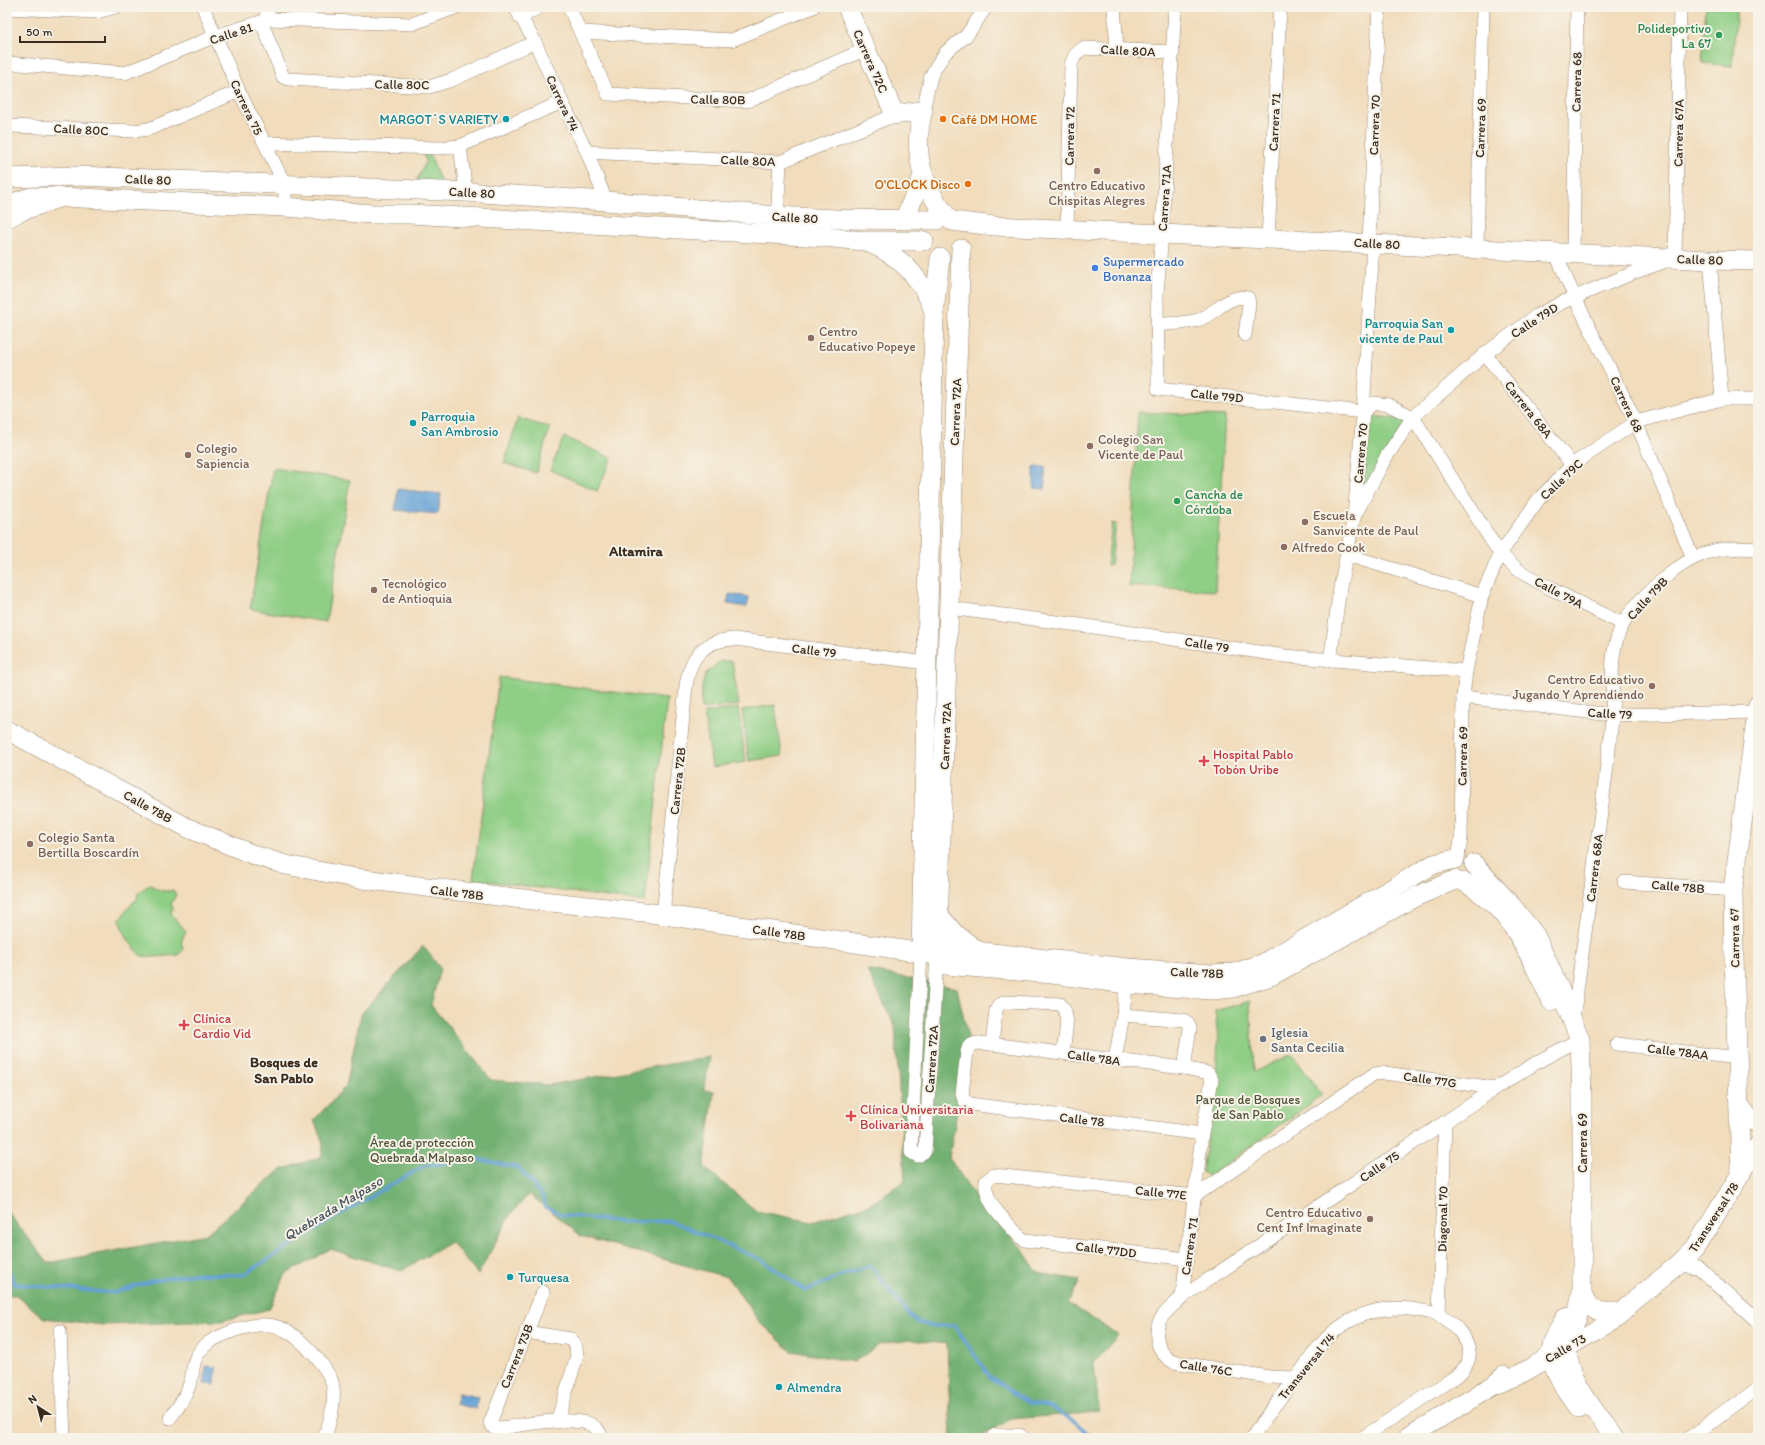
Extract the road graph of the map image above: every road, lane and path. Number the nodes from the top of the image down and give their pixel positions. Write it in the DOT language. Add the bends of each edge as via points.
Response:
graph roads {
  1 [pos="116,7"];
  2 [pos="203,7"];
  3 [pos="264,7"];
  4 [pos="456,7"];
  5 [pos="539,7"];
  6 [pos="569,7"];
  7 [pos="813,7"];
  8 [pos="847,7"];
  9 [pos="986,7"];
  10 [pos="1114,7"];
  11 [pos="1175,7"];
  12 [pos="1280,7"];
  13 [pos="1380,7"];
  14 [pos="1483,7"];
  15 [pos="1577,7"];
  16 [pos="1680,7"];
  17 [pos="7,8"];
  18 [pos="517,12"];
  19 [pos="266,21"];
  20 [pos="581,32"];
  21 [pos="216,36"];
  22 [pos="535,42"];
  23 [pos="1083,48"];
  24 [pos="866,49"];
  25 [pos="1117,49"];
  26 [pos="1173,52"];
  27 [pos="7,63"];
  28 [pos="239,91"];
  29 [pos="562,102"];
  30 [pos="923,110"];
  31 [pos="895,115"];
  32 [pos="11,126"];
  33 [pos="265,143"];
  34 [pos="460,146"];
  35 [pos="587,152"];
  36 [pos="780,162"];
  37 [pos="923,176"];
  38 [pos="7,178"];
  39 [pos="286,185"];
  40 [pos="466,192"];
  41 [pos="58,197"];
  42 [pos="606,200"];
  43 [pos="7,204"];
  44 [pos="285,207"];
  45 [pos="7,217"];
  46 [pos="904,220"];
  47 [pos="944,220"];
  48 [pos="777,225"];
  49 [pos="995,226"];
  50 [pos="1067,228"];
  51 [pos="1162,233"];
  52 [pos="1268,238"];
  53 [pos="864,241"];
  54 [pos="924,241"];
  55 [pos="1371,243"];
  56 [pos="962,247"];
  57 [pos="1477,249"];
  58 [pos="1564,252"];
  59 [pos="940,258"];
  60 [pos="1675,258"];
  61 [pos="1710,260"];
  62 [pos="1758,261"];
  63 [pos="1574,296"];
  64 [pos="934,312"];
  65 [pos="1158,325"];
  66 [pos="1245,335"];
  67 [pos="1485,354"];
  68 [pos="1158,389"];
  69 [pos="1722,399"];
  70 [pos="1758,399"];
  71 [pos="1363,412"];
  72 [pos="1413,417"];
  73 [pos="1636,422"];
  74 [pos="1572,465"];
  75 [pos="1354,517"];
  76 [pos="952,523"];
  77 [pos="929,525"];
  78 [pos="1758,549"];
  79 [pos="1500,554"];
  80 [pos="1347,555"];
  81 [pos="1693,558"];
  82 [pos="1482,596"];
  83 [pos="949,608"];
  84 [pos="1623,624"];
  85 [pos="702,650"];
  86 [pos="1330,661"];
  87 [pos="927,663"];
  88 [pos="1466,671"];
  89 [pos="1463,697"];
  90 [pos="1757,709"];
  91 [pos="1612,715"];
  92 [pos="7,730"];
  93 [pos="1463,855"];
  94 [pos="1460,881"];
  95 [pos="1624,882"];
  96 [pos="1733,890"];
  97 [pos="1417,896"];
  98 [pos="1492,901"];
  99 [pos="664,916"];
  100 [pos="931,919"];
  101 [pos="893,950"];
  102 [pos="978,951"];
  103 [pos="929,954"];
  104 [pos="1084,962"];
  105 [pos="1052,974"];
  106 [pos="1128,976"];
  107 [pos="1123,1015"];
  108 [pos="1572,1021"];
  109 [pos="1574,1042"];
  110 [pos="992,1044"];
  111 [pos="1617,1044"];
  112 [pos="1063,1053"];
  113 [pos="1738,1058"];
  114 [pos="1115,1060"];
  115 [pos="1184,1068"];
  116 [pos="1211,1076"];
  117 [pos="1365,1079"];
  118 [pos="1496,1088"];
  119 [pos="964,1100"];
  120 [pos="1739,1105"];
  121 [pos="1445,1122"];
  122 [pos="1758,1123"];
  123 [pos="1202,1134"];
  124 [pos="1758,1146"];
  125 [pos="1741,1173"];
  126 [pos="1196,1196"];
  127 [pos="1025,1240"];
  128 [pos="1695,1248"];
  129 [pos="1187,1259"];
  130 [pos="1678,1265"];
  131 [pos="1698,1267"];
  132 [pos="543,1292"];
  133 [pos="1582,1293"];
  134 [pos="1182,1297"];
  135 [pos="1631,1303"];
  136 [pos="1613,1312"];
  137 [pos="1439,1316"];
  138 [pos="1758,1322"];
  139 [pos="60,1330"];
  140 [pos="526,1332"];
  141 [pos="1560,1346"];
  142 [pos="1520,1374"];
  143 [pos="1296,1378"];
  144 [pos="1559,1379"];
  145 [pos="1494,1385"];
  146 [pos="1758,1387"];
  147 [pos="170,1418"];
  148 [pos="557,1422"];
  149 [pos="1608,1437"];
  150 [pos="64,1438"];
  151 [pos="324,1438"];
  152 [pos="602,1438"];
  153 [pos="996,1438"];
  154 [pos="1019,1438"];
  155 [pos="1252,1438"];
  156 [pos="1362,1438"];
  157 [pos="1407,1438"];
  158 [pos="1690,1438"];
  1 -- 17 [label="street" via="97,12"];
  2 -- 21 [label="street, Carrera 75"];
  3 -- 19 [label="street"];
  4 -- 19 [label="street, Calle 81" via="412,24"];
  5 -- 18 [label="street"];
  6 -- 20 [label="street"];
  7 -- 20 [label="street" via="732,40"];
  8 -- 24 [label="main road, Carrera 72C"];
  9 -- 30 [label="street" via="967,35 946,52 937,65 931,76"];
  10 -- 25 [label="street"];
  11 -- 26 [label="street, Carrera 71A"];
  12 -- 52 [label="street, Carrera 71"];
  13 -- 55 [label="street, Carrera 70"];
  14 -- 57 [label="street, Carrera 69"];
  15 -- 58 [label="street, Carrera 68"];
  16 -- 60 [label="street, Carrera 67A"];
  18 -- 22 [label="street, Carrera 74"];
  19 -- 21 [label="street, Calle 81"];
  19 -- 22 [label="street, Calle 80C" via="284,77 429,87 452,80"];
  20 -- 24 [label="street, Calle 80B" via="608,94 747,102"];
  21 -- 27 [label="street, Calle 81" via="125,72"];
  21 -- 28 [label="street, Carrera 75"];
  22 -- 29 [label="street, Carrera 74"];
  23 -- 25 [label="street, Calle 80A"];
  23 -- 50 [label="street, Carrera 72" via="1075,55 1071,65"];
  24 -- 31 [label="main road, Carrera 72C"];
  25 -- 26 [label="street, Calle 80A"];
  26 -- 51 [label="street, Carrera 71A"];
  28 -- 32 [label="street, Calle 80C" via="149,129 134,132"];
  28 -- 33 [label="street, Carrera 75"];
  29 -- 34 [label="street"];
  29 -- 35 [label="street, Carrera 74"];
  30 -- 31 [label="main road, Calle 80A"];
  30 -- 37 [label="main road" via="917,143"];
  31 -- 36 [label="street, Calle 80A"];
  33 -- 34 [label="street" via="440,148"];
  33 -- 39 [label="street, Carrera 75"];
  34 -- 40 [label="street"];
  35 -- 36 [label="street, Calle 80A"];
  35 -- 42 [label="street, Carrera 74"];
  36 -- 48 [label="street"];
  37 -- 46 [label="main road"];
  37 -- 47 [label="main road" via="941,209"];
  38 -- 39 [label="main road, Calle 80" via="78,176"];
  39 -- 40 [label="main road, Calle 80"];
  39 -- 44 [label="street, Carrera 75"];
  40 -- 42 [label="main road, Calle 80"];
  41 -- 43 [label="main road, Calle 80" via="31,197"];
  41 -- 44 [label="main road, Calle 80"];
  41 -- 45 [label="main road"];
  42 -- 48 [label="main road, Calle 80"];
  44 -- 48 [label="main road, Calle 80" via="372,214"];
  46 -- 47 [label="main road, Calle 80"];
  46 -- 48 [label="main road, Calle 80"];
  47 -- 49 [label="main road, Calle 80"];
  47 -- 54 [label="main road" via="926,228"];
  47 -- 56 [label="main road" via="961,228 964,239"];
  48 -- 53 [label="main road, Calle 80"];
  49 -- 50 [label="main road, Calle 80"];
  49 -- 56 [label="main road, Calle 80" via="976,235"];
  50 -- 51 [label="main road, Calle 80"];
  51 -- 52 [label="main road, Calle 80"];
  51 -- 65 [label="street, Carrera 71A" via="1157,293"];
  52 -- 55 [label="main road, Calle 80"];
  53 -- 54 [label="main road, Calle 80"];
  53 -- 64 [label="main road" via="890,253 908,267 928,296"];
  54 -- 59 [label="main road" via="929,252"];
  55 -- 57 [label="main road, Calle 80"];
  55 -- 71 [label="street, Carrera 70"];
  56 -- 59 [label="main road" via="952,257"];
  56 -- 76 [label="main road, Carrera 72A"];
  57 -- 58 [label="main road, Calle 80"];
  58 -- 60 [label="main road, Calle 80"];
  58 -- 63 [label="street, Carrera 68"];
  59 -- 64 [label="main road, Carrera 72A"];
  60 -- 61 [label="main road, Calle 80"];
  60 -- 63 [label="street, Calle 79D"];
  61 -- 62 [label="main road, Calle 80"];
  61 -- 69 [label="street"];
  63 -- 67 [label="street, Calle 79D" via="1536,316"];
  63 -- 73 [label="street, Carrera 68"];
  64 -- 77 [label="main road, Carrera 72A"];
  65 -- 66 [label="street" via="1198,320 1227,302 1243,297 1248,298 1249,304"];
  65 -- 68 [label="street, Carrera 71A"];
  67 -- 72 [label="street, Calle 79D"];
  67 -- 74 [label="street, Carrera 68A"];
  68 -- 71 [label="street, Calle 79D"];
  69 -- 70 [label="street, Calle 79C"];
  69 -- 73 [label="street, Calle 79C"];
  71 -- 72 [label="street" via="1374,403 1389,405"];
  71 -- 75 [label="street, Carrera 70"];
  72 -- 75 [label="street, Calle 79D" via="1386,457"];
  72 -- 79 [label="street"];
  73 -- 74 [label="street, Calle 79C"];
  73 -- 81 [label="street, Carrera 68"];
  74 -- 79 [label="street, Calle 79C" via="1538,500"];
  75 -- 80 [label="street, Carrera 70"];
  76 -- 77 [label="main road"];
  76 -- 83 [label="main road, Carrera 72A"];
  77 -- 87 [label="main road, Carrera 72A"];
  78 -- 81 [label="street, Calle 79B" via="1713,551"];
  79 -- 82 [label="street, Calle 79C"];
  79 -- 84 [label="street, Calle 79A" via="1522,572 1547,587"];
  80 -- 82 [label="street"];
  80 -- 86 [label="street, Carrera 70"];
  81 -- 84 [label="street, Calle 79B" via="1673,570 1653,588"];
  82 -- 88 [label="street, Calle 79C"];
  83 -- 86 [label="street, Calle 79"];
  83 -- 100 [label="main road, Carrera 72A"];
  84 -- 91 [label="street, Calle 79B" via="1614,646 1611,671"];
  85 -- 87 [label="street, Calle 79" via="713,643 734,639"];
  85 -- 99 [label="street, Carrera 72B" via="692,660 686,686"];
  86 -- 88 [label="street, Calle 79"];
  87 -- 100 [label="main road, Carrera 72A"];
  88 -- 89 [label="street, Carrera 69"];
  89 -- 91 [label="street, Calle 79"];
  89 -- 93 [label="street, Carrera 69"];
  90 -- 91 [label="street, Calle 79"];
  90 -- 96 [label="main road, Carrera 67"];
  91 -- 108 [label="street, Carrera 68A"];
  92 -- 99 [label="main road, Calle 78B" via="188,828 265,859 355,878"];
  93 -- 94 [label="main road" via="1474,875"];
  93 -- 106 [label="main road, Calle 78B" via="1434,864 1262,964 1235,973"];
  93 -- 108 [label="main road, Carrera 69" via="1511,905 1535,935"];
  94 -- 97 [label="main road, Calle 78B"];
  94 -- 98 [label="main road, Carrera 69" via="1480,891"];
  95 -- 96 [label="street, Calle 78B"];
  96 -- 113 [label="main road, Carrera 67"];
  97 -- 98 [label="main road" via="1458,890"];
  97 -- 106 [label="main road, Calle 78B" via="1271,976 1253,983 1212,990"];
  98 -- 109 [label="main road, Carrera 69" via="1526,946 1566,1034"];
  99 -- 101 [label="main road, Calle 78B"];
  100 -- 101 [label="main road"];
  100 -- 102 [label="main road"];
  100 -- 103 [label="main road, Carrera 72A"];
  101 -- 103 [label="main road, Calle 78B"];
  102 -- 103 [label="main road, Calle 78B" via="946,948"];
  102 -- 104 [label="main road, Calle 78B"];
  103 -- 103 [label="street, Carrera 72A" via="911,1152 918,1156 925,1151"];
  103 -- 105 [label="main road, Calle 78B" via="945,964"];
  104 -- 105 [label="main road" via="1077,971"];
  104 -- 106 [label="main road, Calle 78B"];
  105 -- 106 [label="main road, Calle 78B"];
  106 -- 107 [label="street"];
  107 -- 114 [label="street"];
  107 -- 115 [label="street" via="1184,1020 1188,1023 1190,1028"];
  108 -- 109 [label="main road, Carrera 69"];
  109 -- 118 [label="street, Calle 75"];
  109 -- 133 [label="main road, Carrera 69" via="1582,1097"];
  109 -- 141 [label="main road, Carrera 69" via="1570,1294"];
  110 -- 112 [label="street, Calle 78A"];
  110 -- 112 [label="street" via="996,1010 999,1005 1005,1002 1060,1004 1067,1015"];
  110 -- 119 [label="street, Calle 78A" via="976,1043 969,1046 962,1094"];
  111 -- 113 [label="street, Calle 78AA"];
  112 -- 114 [label="street, Calle 78A"];
  113 -- 120 [label="main road, Carrera 67"];
  114 -- 115 [label="street, Calle 78A"];
  115 -- 116 [label="street, Calle 78A" via="1208,1073"];
  116 -- 123 [label="street, Carrera 71"];
  117 -- 118 [label="street, Calle 77G" via="1374,1074 1384,1073"];
  117 -- 126 [label="street, Calle 77E"];
  118 -- 121 [label="street, Calle 75"];
  119 -- 123 [label="street, Calle 78" via="970,1104"];
  120 -- 122 [label="main road" via="1751,1120"];
  120 -- 125 [label="main road, Carrera 67"];
  121 -- 134 [label="street, Calle 75"];
  121 -- 137 [label="street, Diagonal 70"];
  123 -- 126 [label="street, Carrera 71"];
  124 -- 125 [label="main road, Transversal 78"];
  125 -- 128 [label="main road, Transversal 78"];
  126 -- 127 [label="street, Calle 77E" via="994,1175 986,1181 984,1189 990,1201"];
  126 -- 129 [label="street, Carrera 71"];
  127 -- 129 [label="street, Calle 77DD"];
  128 -- 130 [label="main road, Transversal 78"];
  128 -- 131 [label="street"];
  129 -- 134 [label="street, Carrera 71"];
  130 -- 131 [label="street"];
  130 -- 135 [label="main road, Calle 73"];
  131 -- 138 [label="street"];
  132 -- 140 [label="street, Carrera 73B"];
  133 -- 136 [label="main road" via="1585,1302 1593,1310"];
  133 -- 141 [label="main road, Carrera 69" via="1576,1316"];
  134 -- 143 [label="street, Calle 76C" via="1165,1314 1157,1328 1159,1348 1170,1360 1179,1364 1254,1375"];
  135 -- 136 [label="main road, Calle 73"];
  135 -- 141 [label="main road, Calle 73" via="1617,1318"];
  136 -- 141 [label="main road, Calle 73"];
  137 -- 143 [label="street, Transversal 74" via="1401,1308 1389,1308 1362,1315 1334,1332"];
  137 -- 156 [label="street, Transversal 74" via="1452,1325 1466,1342 1470,1357 1463,1370"];
  139 -- 150 [label="street"];
  140 -- 148 [label="street" via="571,1339 576,1348 577,1356"];
  140 -- 148 [label="street, Carrera 73B" via="490,1423 495,1429"];
  141 -- 142 [label="main road, Calle 73"];
  141 -- 144 [label="main road, Carrera 69"];
  141 -- 145 [label="main road, Calle 73" via="1514,1368"];
  141 -- 149 [label="main road, Carrera 69" via="1575,1379"];
  142 -- 144 [label="main road" via="1542,1373"];
  142 -- 145 [label="main road, Calle 73"];
  143 -- 155 [label="street, Transversal 74"];
  144 -- 149 [label="main road, Carrera 69"];
  145 -- 157 [label="main road, Calle 73"];
  146 -- 158 [label="street"];
  147 -- 151 [label="street" via="190,1386 193,1362 208,1343 242,1328 274,1326 298,1338 321,1363 331,1381 334,1397"];
  148 -- 152 [label="street" via="591,1425 598,1429"];
  153 -- 154 [label="main road"];
}
